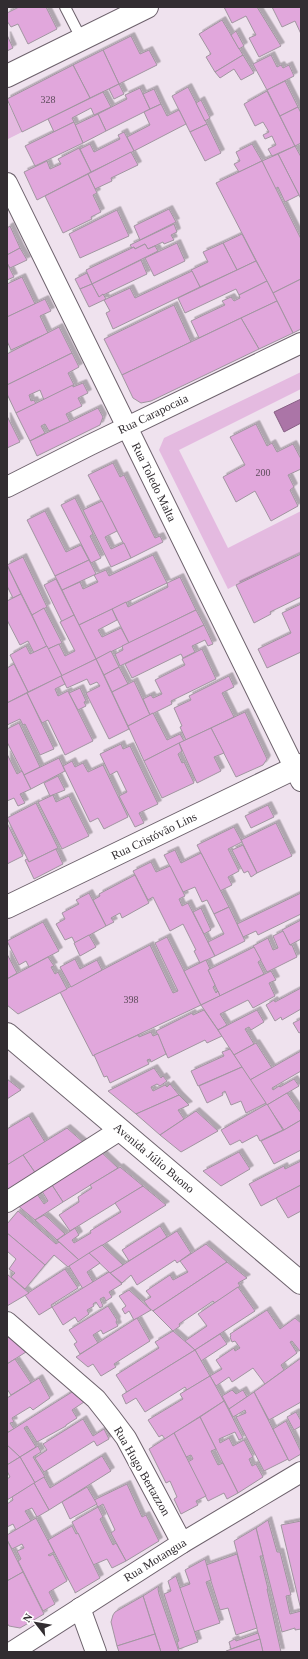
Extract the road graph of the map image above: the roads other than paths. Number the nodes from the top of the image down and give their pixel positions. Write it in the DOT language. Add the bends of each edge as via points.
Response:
graph roads {
  1 [pos="65,7"];
  2 [pos="147,7"];
  3 [pos="82,40"];
  4 [pos="7,76"];
  5 [pos="7,183"];
  6 [pos="301,343"];
  7 [pos="126,427"];
  8 [pos="7,488"];
  9 [pos="299,771"];
  10 [pos="7,907"];
  11 [pos="7,1034"];
  12 [pos="120,1130"];
  13 [pos="7,1202"];
  14 [pos="301,1283"];
  15 [pos="7,1322"];
  16 [pos="301,1472"];
  17 [pos="182,1543"];
  18 [pos="80,1608"];
  19 [pos="12,1652"];
  20 [pos="96,1652"];
  1 -- 3 [label="lane"];
  2 -- 3 [label="street"];
  3 -- 4 [label="street"];
  5 -- 7 [label="street, Rua Toledo Malta"];
  6 -- 7 [label="street, Rua Carapocaia"];
  7 -- 8 [label="street, Rua Carapocaia"];
  7 -- 9 [label="street, Rua Toledo Malta"];
  9 -- 10 [label="street, Rua Cristóvão Lins"];
  11 -- 12 [label="street, Avenida Júlio Buono"];
  12 -- 13 [label="street"];
  12 -- 14 [label="street, Avenida Júlio Buono"];
  15 -- 17 [label="street, Rua Hugo Bertazzon" via="96,1399 126,1438"];
  16 -- 17 [label="street, Rua Motangua"];
  17 -- 18 [label="street, Rua Motangua"];
  18 -- 19 [label="street, Rua Motangua"];
  18 -- 20 [label="street"];
}
